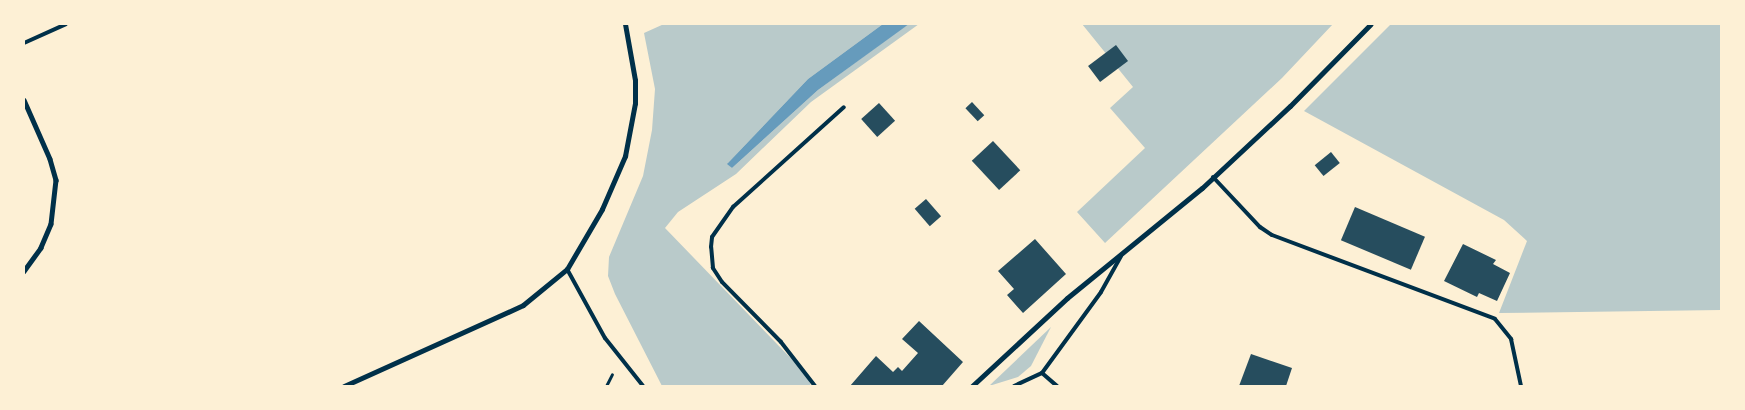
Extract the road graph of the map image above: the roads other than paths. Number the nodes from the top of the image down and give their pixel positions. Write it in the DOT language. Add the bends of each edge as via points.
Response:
graph roads {
  1 [pos="66,24"];
  2 [pos="624,24"];
  3 [pos="1371,24"];
  4 [pos="24,43"];
  5 [pos="24,100"];
  6 [pos="844,107"];
  7 [pos="1213,177"];
  8 [pos="1122,254"];
  9 [pos="567,269"];
  10 [pos="24,271"];
  11 [pos="1042,373"];
  12 [pos="344,386"];
  13 [pos="643,386"];
  14 [pos="815,386"];
  15 [pos="972,386"];
  16 [pos="1014,386"];
  17 [pos="1057,386"];
  18 [pos="1521,386"];
  1 -- 4 [label="lane"];
  2 -- 9 [label="street" via="635,80 635,103 625,156 602,209"];
  3 -- 7 [label="street" via="1290,106"];
  5 -- 10 [label="street" via="56,180 51,224 41,248"];
  6 -- 14 [label="lane" via="733,207 712,237 710,246 713,268 722,282 781,342"];
  7 -- 8 [label="street"];
  7 -- 18 [label="lane" via="1260,227 1272,235 1495,319 1511,339"];
  8 -- 11 [label="lane" via="1101,292"];
  8 -- 15 [label="street" via="1067,298"];
  9 -- 12 [label="street" via="523,305"];
  9 -- 13 [label="lane" via="605,338"];
  11 -- 16 [label="lane"];
  11 -- 17 [label="lane"];
}
